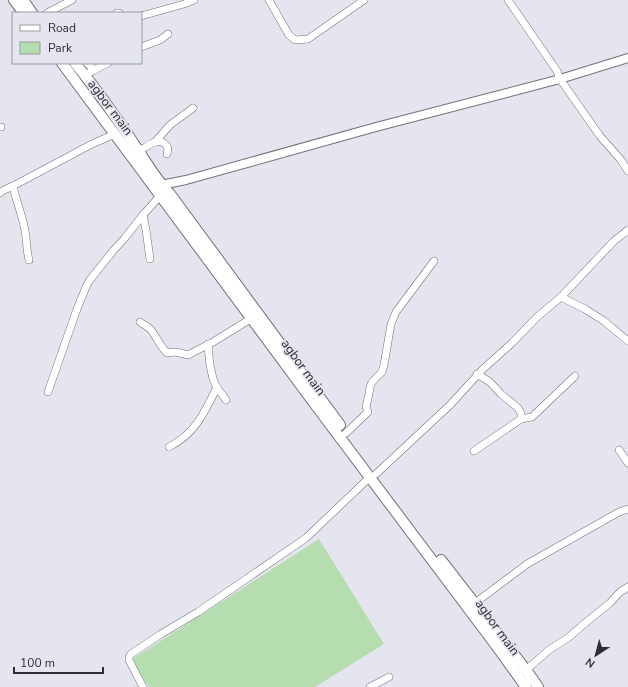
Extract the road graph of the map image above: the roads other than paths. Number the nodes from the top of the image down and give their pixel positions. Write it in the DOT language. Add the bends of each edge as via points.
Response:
graph roads {
  1 [pos="14,0"];
  2 [pos="23,0"];
  3 [pos="72,0"];
  4 [pos="194,0"];
  5 [pos="269,0"];
  6 [pos="364,0"];
  7 [pos="508,0"];
  8 [pos="23,12"];
  9 [pos="31,12"];
  10 [pos="50,12"];
  11 [pos="142,16"];
  12 [pos="168,34"];
  13 [pos="142,47"];
  14 [pos="628,58"];
  15 [pos="63,64"];
  16 [pos="76,64"];
  17 [pos="87,64"];
  18 [pos="106,64"];
  19 [pos="90,73"];
  20 [pos="560,79"];
  21 [pos="193,108"];
  22 [pos="115,134"];
  23 [pos="155,142"];
  24 [pos="139,152"];
  25 [pos="167,154"];
  26 [pos="628,171"];
  27 [pos="161,185"];
  28 [pos="14,186"];
  29 [pos="0,193"];
  30 [pos="160,196"];
  31 [pos="143,215"];
  32 [pos="628,230"];
  33 [pos="210,255"];
  34 [pos="150,259"];
  35 [pos="29,260"];
  36 [pos="434,261"];
  37 [pos="561,297"];
  38 [pos="252,318"];
  39 [pos="140,322"];
  40 [pos="628,341"];
  41 [pos="208,344"];
  42 [pos="477,374"];
  43 [pos="575,376"];
  44 [pos="217,387"];
  45 [pos="48,392"];
  46 [pos="226,400"];
  47 [pos="521,420"];
  48 [pos="346,433"];
  49 [pos="169,447"];
  50 [pos="619,450"];
  51 [pos="474,451"];
  52 [pos="628,464"];
  53 [pos="373,476"];
  54 [pos="628,508"];
  55 [pos="628,587"];
  56 [pos="475,603"];
  57 [pos="526,670"];
  58 [pos="389,677"];
  59 [pos="143,687"];
  60 [pos="370,687"];
  61 [pos="526,687"];
  62 [pos="538,687"];
  1 -- 8 [label="main road"];
  2 -- 9 [label="main road"];
  3 -- 10 [label="street"];
  4 -- 11 [label="street"];
  5 -- 6 [label="street" via="289,35 295,40 308,39"];
  7 -- 20 [label="street"];
  12 -- 13 [label="street"];
  14 -- 20 [label="street"];
  15 -- 22 [label="main road, agbor main"];
  16 -- 19 [label="main road, agbor main"];
  17 -- 19 [label="street"];
  18 -- 19 [label="street"];
  19 -- 24 [label="main road, agbor main"];
  20 -- 26 [label="street"];
  20 -- 27 [label="street"];
  21 -- 23 [label="street" via="170,125"];
  22 -- 28 [label="street"];
  22 -- 30 [label="main road, agbor main"];
  23 -- 24 [label="street"];
  23 -- 25 [label="street" via="166,145"];
  24 -- 27 [label="main road, agbor main"];
  27 -- 33 [label="main road, agbor main" via="170,194"];
  28 -- 29 [label="street"];
  28 -- 35 [label="street"];
  30 -- 31 [label="street"];
  30 -- 33 [label="main road, agbor main"];
  31 -- 34 [label="street"];
  31 -- 45 [label="street" via="89,281"];
  32 -- 37 [label="street" via="614,241"];
  33 -- 38 [label="main road, agbor main"];
  33 -- 48 [label="main road, agbor main"];
  36 -- 48 [label="street" via="396,312 391,324 382,372 370,388 366,407 368,412"];
  37 -- 40 [label="street" via="604,321"];
  37 -- 42 [label="street"];
  38 -- 41 [label="street"];
  38 -- 53 [label="main road, agbor main"];
  39 -- 41 [label="street" via="151,330 167,352 188,355"];
  41 -- 44 [label="street" via="209,359"];
  42 -- 47 [label="street" via="490,382 518,408"];
  42 -- 53 [label="street" via="450,405"];
  43 -- 47 [label="street" via="532,417"];
  44 -- 46 [label="street"];
  44 -- 49 [label="street" via="194,428"];
  47 -- 51 [label="street"];
  48 -- 53 [label="main road, agbor main"];
  50 -- 52 [label="street"];
  53 -- 56 [label="main road, agbor main"];
  53 -- 59 [label="street" via="306,538 198,612 131,654 129,660"];
  53 -- 61 [label="main road, agbor main"];
  54 -- 56 [label="street" via="527,564"];
  55 -- 57 [label="street"];
  56 -- 57 [label="main road, agbor main"];
  57 -- 62 [label="main road, agbor main"];
  58 -- 60 [label="street"];
}
